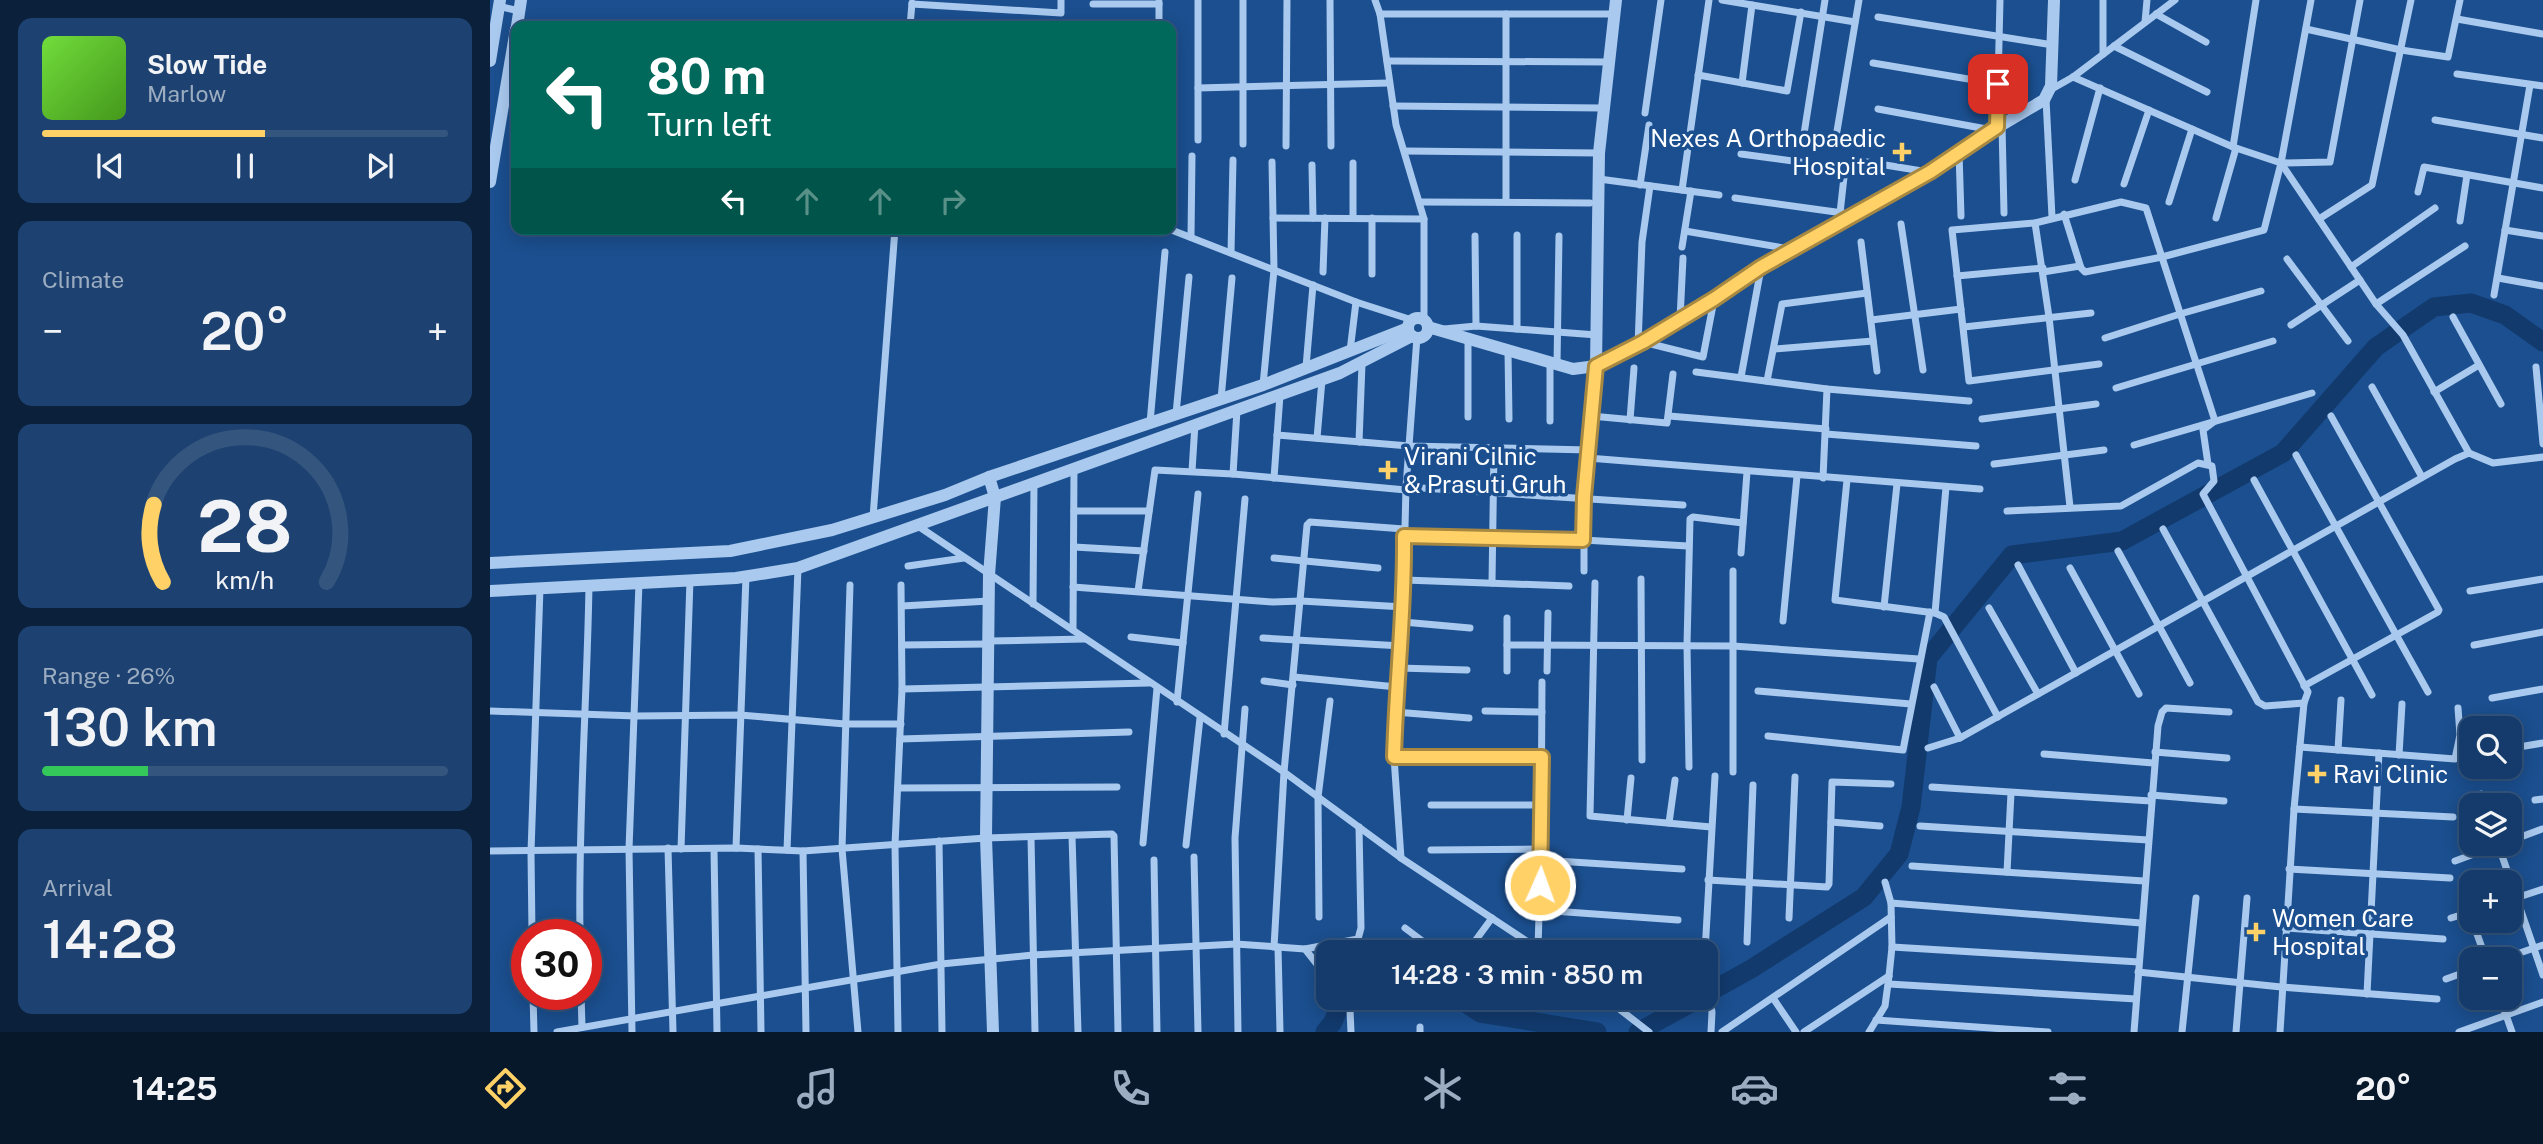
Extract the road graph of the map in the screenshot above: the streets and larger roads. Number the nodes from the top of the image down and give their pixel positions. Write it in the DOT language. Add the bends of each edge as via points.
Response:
graph roads {
  1 [pos="1061,0"];
  2 [pos="1198,0"];
  3 [pos="1243,0"];
  4 [pos="1287,0"];
  5 [pos="1330,0"];
  6 [pos="1375,0"];
  7 [pos="1616,0"];
  8 [pos="1661,0"];
  9 [pos="1709,0"];
  10 [pos="1722,0"];
  11 [pos="1791,0"];
  12 [pos="1825,0"];
  13 [pos="1859,0"];
  14 [pos="2000,0"];
  15 [pos="2054,0"];
  16 [pos="2103,0"];
  17 [pos="2147,0"];
  18 [pos="2175,0"];
  19 [pos="2256,0"];
  20 [pos="2311,0"];
  21 [pos="2360,0"];
  22 [pos="2411,0"];
  23 [pos="2460,0"];
  24 [pos="912,2"];
  25 [pos="1159,2"];
  26 [pos="496,3"];
  27 [pos="1757,3"];
  28 [pos="1093,4"];
  29 [pos="520,6"];
  30 [pos="1789,10"];
  31 [pos="1801,12"];
  32 [pos="1380,14"];
  33 [pos="1506,14"];
  34 [pos="1614,14"];
  35 [pos="2156,14"];
  36 [pos="1822,17"];
  37 [pos="1878,17"];
  38 [pos="2457,19"];
  39 [pos="910,21"];
  40 [pos="1159,21"];
  41 [pos="1855,22"];
  42 [pos="2145,22"];
  43 [pos="2306,29"];
  44 [pos="2543,34"];
  45 [pos="1998,37"];
  46 [pos="2352,40"];
  47 [pos="2206,42"];
  48 [pos="2053,45"];
  49 [pos="2114,46"];
  50 [pos="2402,50"];
  51 [pos="2104,54"];
  52 [pos="490,61"];
  53 [pos="1387,61"];
  54 [pos="1507,61"];
  55 [pos="511,62"];
  56 [pos="1608,62"];
  57 [pos="1873,63"];
  58 [pos="2457,74"];
  59 [pos="1698,75"];
  60 [pos="2073,77"];
  61 [pos="1389,83"];
  62 [pos="1742,83"];
  63 [pos="1998,84"];
  64 [pos="1287,85"];
  65 [pos="1330,85"];
  66 [pos="2530,85"];
  67 [pos="1243,86"];
  68 [pos="2543,86"];
  69 [pos="1198,88"];
  70 [pos="2100,89"];
  71 [pos="2207,92"];
  72 [pos="2048,94"];
  73 [pos="1393,106"];
  74 [pos="1507,106"];
  75 [pos="1603,108"];
  76 [pos="1878,109"];
  77 [pos="2149,110"];
  78 [pos="1645,113"];
  79 [pos="2435,120"];
  80 [pos="1649,125"];
  81 [pos="1997,127"];
  82 [pos="2192,129"];
  83 [pos="1804,134"];
  84 [pos="2522,135"];
  85 [pos="2543,138"];
  86 [pos="1198,140"];
  87 [pos="1835,143"];
  88 [pos="1243,144"];
  89 [pos="1286,146"];
  90 [pos="1331,146"];
  91 [pos="2234,147"];
  92 [pos="1405,151"];
  93 [pos="1506,152"];
  94 [pos="1959,152"];
  95 [pos="1599,153"];
  96 [pos="1741,154"];
  97 [pos="1192,156"];
  98 [pos="1233,160"];
  99 [pos="1272,162"];
  100 [pos="1867,162"];
  101 [pos="1353,163"];
  102 [pos="2281,163"];
  103 [pos="1312,165"];
  104 [pos="1930,172"];
  105 [pos="2467,175"];
  106 [pos="1599,178"];
  107 [pos="2075,180"];
  108 [pos="490,182"];
  109 [pos="2124,184"];
  110 [pos="2514,184"];
  111 [pos="1640,185"];
  112 [pos="1650,186"];
  113 [pos="2543,188"];
  114 [pos="1682,190"];
  115 [pos="1691,191"];
  116 [pos="2418,192"];
  117 [pos="1719,195"];
  118 [pos="1735,198"];
  119 [pos="1420,202"];
  120 [pos="1506,202"];
  121 [pos="2169,202"];
  122 [pos="1590,204"];
  123 [pos="2435,208"];
  124 [pos="2004,213"];
  125 [pos="1845,214"];
  126 [pos="2064,215"];
  127 [pos="1961,216"];
  128 [pos="2052,217"];
  129 [pos="1273,218"];
  130 [pos="1313,218"];
  131 [pos="1325,218"];
  132 [pos="1353,218"];
  133 [pos="1372,218"];
  134 [pos="2216,218"];
  135 [pos="1424,219"];
  136 [pos="2319,219"];
  137 [pos="2460,221"];
  138 [pos="2035,223"];
  139 [pos="1901,224"];
  140 [pos="2505,230"];
  141 [pos="1685,231"];
  142 [pos="1176,232"];
  143 [pos="895,235"];
  144 [pos="1517,235"];
  145 [pos="1475,236"];
  146 [pos="1559,236"];
  147 [pos="2543,236"];
  148 [pos="1191,237"];
  149 [pos="1861,242"];
  150 [pos="2465,246"];
  151 [pos="1682,247"];
  152 [pos="1790,249"];
  153 [pos="1165,252"];
  154 [pos="1231,253"];
  155 [pos="2162,257"];
  156 [pos="1683,258"];
  157 [pos="2287,259"];
  158 [pos="2080,266"];
  159 [pos="1761,267"];
  160 [pos="2351,267"];
  161 [pos="1274,270"];
  162 [pos="2043,270"];
  163 [pos="1324,272"];
  164 [pos="1372,274"];
  165 [pos="1957,276"];
  166 [pos="1189,277"];
  167 [pos="1232,278"];
  168 [pos="2498,278"];
  169 [pos="2360,280"];
  170 [pos="1313,285"];
  171 [pos="2543,286"];
  172 [pos="2261,291"];
  173 [pos="1867,293"];
  174 [pos="2494,295"];
  175 [pos="1714,299"];
  176 [pos="1356,302"];
  177 [pos="2376,304"];
  178 [pos="2321,305"];
  179 [pos="1961,309"];
  180 [pos="2091,313"];
  181 [pos="1915,314"];
  182 [pos="2180,314"];
  183 [pos="2049,317"];
  184 [pos="2453,317"];
  185 [pos="1680,320"];
  186 [pos="1871,320"];
  187 [pos="2291,325"];
  188 [pos="1476,326"];
  189 [pos="1964,327"];
  190 [pos="1420,328"];
  191 [pos="1517,329"];
  192 [pos="1557,332"];
  193 [pos="1597,335"];
  194 [pos="2105,338"];
  195 [pos="1468,339"];
  196 [pos="1873,341"];
  197 [pos="2273,341"];
  198 [pos="2348,341"];
  199 [pos="1641,343"];
  200 [pos="1775,349"];
  201 [pos="1508,351"];
  202 [pos="1350,352"];
  203 [pos="1362,364"];
  204 [pos="2099,364"];
  205 [pos="2196,364"];
  206 [pos="1553,365"];
  207 [pos="2479,365"];
  208 [pos="1596,366"];
  209 [pos="2536,367"];
  210 [pos="1306,368"];
  211 [pos="1634,368"];
  212 [pos="1923,370"];
  213 [pos="1877,371"];
  214 [pos="2055,371"];
  215 [pos="1696,372"];
  216 [pos="1673,374"];
  217 [pos="1741,377"];
  218 [pos="1322,379"];
  219 [pos="1767,381"];
  220 [pos="1263,385"];
  221 [pos="2372,387"];
  222 [pos="1828,388"];
  223 [pos="2116,388"];
  224 [pos="2434,392"];
  225 [pos="2312,393"];
  226 [pos="1280,394"];
  227 [pos="1221,399"];
  228 [pos="1969,401"];
  229 [pos="2096,404"];
  230 [pos="2501,404"];
  231 [pos="2060,409"];
  232 [pos="1237,410"];
  233 [pos="1176,414"];
  234 [pos="1591,416"];
  235 [pos="1669,416"];
  236 [pos="2331,416"];
  237 [pos="1468,417"];
  238 [pos="1509,419"];
  239 [pos="1982,419"];
  240 [pos="1630,420"];
  241 [pos="1550,421"];
  242 [pos="2214,421"];
  243 [pos="1150,424"];
  244 [pos="1195,424"];
  245 [pos="1826,431"];
  246 [pos="1277,435"];
  247 [pos="1109,438"];
  248 [pos="1317,438"];
  249 [pos="1359,442"];
  250 [pos="2543,444"];
  251 [pos="2134,445"];
  252 [pos="1409,446"];
  253 [pos="1976,446"];
  254 [pos="1494,448"];
  255 [pos="2104,450"];
  256 [pos="1115,453"];
  257 [pos="2469,453"];
  258 [pos="1588,454"];
  259 [pos="2065,454"];
  260 [pos="2296,454"];
  261 [pos="2543,457"];
  262 [pos="1994,464"];
  263 [pos="2210,465"];
  264 [pos="1074,467"];
  265 [pos="1192,471"];
  266 [pos="1748,472"];
  267 [pos="1233,474"];
  268 [pos="1797,476"];
  269 [pos="989,477"];
  270 [pos="2422,477"];
  271 [pos="1274,478"];
  272 [pos="1823,478"];
  273 [pos="1847,480"];
  274 [pos="2254,480"];
  275 [pos="1034,482"];
  276 [pos="1897,484"];
  277 [pos="1947,487"];
  278 [pos="1406,488"];
  279 [pos="1980,489"];
  280 [pos="1493,492"];
  281 [pos="1198,494"];
  282 [pos="995,497"];
  283 [pos="1584,497"];
  284 [pos="1245,499"];
  285 [pos="2380,502"];
  286 [pos="1683,505"];
  287 [pos="2070,507"];
  288 [pos="1074,511"];
  289 [pos="2007,511"];
  290 [pos="1149,512"];
  291 [pos="873,518"];
  292 [pos="1743,523"];
  293 [pos="918,526"];
  294 [pos="2336,527"];
  295 [pos="2163,529"];
  296 [pos="1404,533"];
  297 [pos="1492,537"];
  298 [pos="1583,540"];
  299 [pos="1073,547"];
  300 [pos="1688,547"];
  301 [pos="1143,551"];
  302 [pos="2118,551"];
  303 [pos="2293,551"];
  304 [pos="1741,553"];
  305 [pos="965,558"];
  306 [pos="1275,558"];
  307 [pos="1305,561"];
  308 [pos="490,564"];
  309 [pos="2018,565"];
  310 [pos="908,566"];
  311 [pos="798,568"];
  312 [pos="1378,568"];
  313 [pos="2070,568"];
  314 [pos="1733,570"];
  315 [pos="1584,571"];
  316 [pos="989,575"];
  317 [pos="746,576"];
  318 [pos="2247,576"];
  319 [pos="1641,579"];
  320 [pos="2543,579"];
  321 [pos="691,580"];
  322 [pos="1405,580"];
  323 [pos="639,582"];
  324 [pos="1492,583"];
  325 [pos="1595,583"];
  326 [pos="850,585"];
  327 [pos="901,585"];
  328 [pos="589,586"];
  329 [pos="1569,586"];
  330 [pos="1073,587"];
  331 [pos="540,588"];
  332 [pos="490,591"];
  333 [pos="1138,591"];
  334 [pos="2470,591"];
  335 [pos="1188,595"];
  336 [pos="1235,599"];
  337 [pos="989,601"];
  338 [pos="1301,601"];
  339 [pos="2202,601"];
  340 [pos="1033,604"];
  341 [pos="902,606"];
  342 [pos="1404,607"];
  343 [pos="1884,607"];
  344 [pos="1989,608"];
  345 [pos="1933,612"];
  346 [pos="1548,613"];
  347 [pos="1507,618"];
  348 [pos="1783,621"];
  349 [pos="1403,622"];
  350 [pos="2159,626"];
  351 [pos="1470,628"];
  352 [pos="1073,630"];
  353 [pos="2543,632"];
  354 [pos="2396,635"];
  355 [pos="1131,637"];
  356 [pos="1264,638"];
  357 [pos="1085,639"];
  358 [pos="1297,642"];
  359 [pos="989,643"];
  360 [pos="1183,643"];
  361 [pos="902,645"];
  362 [pos="1507,645"];
  363 [pos="1548,645"];
  364 [pos="1642,645"];
  365 [pos="1687,645"];
  366 [pos="2474,645"];
  367 [pos="1402,646"];
  368 [pos="1593,646"];
  369 [pos="1733,646"];
  370 [pos="2116,650"];
  371 [pos="1919,659"];
  372 [pos="2353,659"];
  373 [pos="1399,668"];
  374 [pos="1467,670"];
  375 [pos="1507,671"];
  376 [pos="1547,671"];
  377 [pos="2076,673"];
  378 [pos="1264,681"];
  379 [pos="1293,681"];
  380 [pos="1149,682"];
  381 [pos="1542,682"];
  382 [pos="2190,683"];
  383 [pos="2304,686"];
  384 [pos="1397,687"];
  385 [pos="1934,687"];
  386 [pos="989,688"];
  387 [pos="1157,688"];
  388 [pos="902,690"];
  389 [pos="2543,690"];
  390 [pos="1758,691"];
  391 [pos="2428,692"];
  392 [pos="2038,694"];
  393 [pos="2139,694"];
  394 [pos="2372,695"];
  395 [pos="2492,698"];
  396 [pos="2341,700"];
  397 [pos="1330,701"];
  398 [pos="1177,702"];
  399 [pos="2304,703"];
  400 [pos="1911,704"];
  401 [pos="2402,704"];
  402 [pos="2458,708"];
  403 [pos="1245,709"];
  404 [pos="490,711"];
  405 [pos="1485,711"];
  406 [pos="537,712"];
  407 [pos="1395,712"];
  408 [pos="1542,712"];
  409 [pos="2229,712"];
  410 [pos="586,715"];
  411 [pos="686,715"];
  412 [pos="740,715"];
  413 [pos="636,716"];
  414 [pos="1998,717"];
  415 [pos="1200,718"];
  416 [pos="1469,718"];
  417 [pos="793,719"];
  418 [pos="845,724"];
  419 [pos="901,724"];
  420 [pos="1129,732"];
  421 [pos="1224,734"];
  422 [pos="1768,736"];
  423 [pos="988,737"];
  424 [pos="1960,738"];
  425 [pos="900,739"];
  426 [pos="2543,743"];
  427 [pos="1242,746"];
  428 [pos="2522,746"];
  429 [pos="2300,747"];
  430 [pos="1928,748"];
  431 [pos="2338,750"];
  432 [pos="2155,752"];
  433 [pos="2379,753"];
  434 [pos="2044,754"];
  435 [pos="2399,755"];
  436 [pos="1394,757"];
  437 [pos="1542,757"];
  438 [pos="2227,758"];
  439 [pos="1642,760"];
  440 [pos="2153,763"];
  441 [pos="1689,766"];
  442 [pos="1284,772"];
  443 [pos="1733,772"];
  444 [pos="1715,776"];
  445 [pos="1795,777"];
  446 [pos="1631,778"];
  447 [pos="1675,780"];
  448 [pos="1891,784"];
  449 [pos="1753,785"];
  450 [pos="986,786"];
  451 [pos="1117,787"];
  452 [pos="1932,787"];
  453 [pos="898,788"];
  454 [pos="2011,793"];
  455 [pos="1318,797"];
  456 [pos="2151,798"];
  457 [pos="2224,801"];
  458 [pos="1431,805"];
  459 [pos="1542,805"];
  460 [pos="2294,809"];
  461 [pos="2374,813"];
  462 [pos="2453,817"];
  463 [pos="1627,820"];
  464 [pos="1830,822"];
  465 [pos="1669,823"];
  466 [pos="1880,826"];
  467 [pos="1920,826"];
  468 [pos="1359,827"];
  469 [pos="1711,827"];
  470 [pos="2542,830"];
  471 [pos="2009,832"];
  472 [pos="1072,836"];
  473 [pos="1031,837"];
  474 [pos="2522,837"];
  475 [pos="986,838"];
  476 [pos="939,841"];
  477 [pos="2148,841"];
  478 [pos="1143,843"];
  479 [pos="895,845"];
  480 [pos="1186,845"];
  481 [pos="668,848"];
  482 [pos="736,848"];
  483 [pos="629,849"];
  484 [pos="681,849"];
  485 [pos="714,849"];
  486 [pos="758,849"];
  487 [pos="842,849"];
  488 [pos="1542,849"];
  489 [pos="579,850"];
  490 [pos="788,850"];
  491 [pos="1431,850"];
  492 [pos="490,851"];
  493 [pos="803,851"];
  494 [pos="531,852"];
  495 [pos="2466,856"];
  496 [pos="1195,857"];
  497 [pos="1401,858"];
  498 [pos="1154,860"];
  499 [pos="1541,860"];
  500 [pos="2455,860"];
  501 [pos="1912,866"];
  502 [pos="1682,869"];
  503 [pos="2289,869"];
  504 [pos="2007,872"];
  505 [pos="2371,874"];
  506 [pos="2450,878"];
  507 [pos="1708,880"];
  508 [pos="1885,881"];
  509 [pos="2144,881"];
  510 [pos="1749,883"];
  511 [pos="1791,885"];
  512 [pos="2543,889"];
  513 [pos="2522,896"];
  514 [pos="2196,898"];
  515 [pos="2247,898"];
  516 [pos="1891,903"];
  517 [pos="1539,910"];
  518 [pos="1891,917"];
  519 [pos="2459,917"];
  520 [pos="1319,918"];
  521 [pos="1492,918"];
  522 [pos="1790,918"];
  523 [pos="2451,918"];
  524 [pos="532,919"];
  525 [pos="580,919"];
  526 [pos="1678,920"];
  527 [pos="2522,920"];
  528 [pos="2141,923"];
  529 [pos="1405,928"];
  530 [pos="2285,928"];
  531 [pos="2369,934"];
  532 [pos="2444,939"];
  533 [pos="1421,940"];
  534 [pos="1476,940"];
  535 [pos="1526,940"];
  536 [pos="1540,940"];
  537 [pos="1705,940"];
  538 [pos="1746,942"];
  539 [pos="1236,944"];
  540 [pos="2543,944"];
  541 [pos="1197,947"];
  542 [pos="1276,947"];
  543 [pos="1892,947"];
  544 [pos="2534,948"];
  545 [pos="1156,949"];
  546 [pos="1305,949"];
  547 [pos="1115,951"];
  548 [pos="2522,952"];
  549 [pos="1075,953"];
  550 [pos="1034,955"];
  551 [pos="989,960"];
  552 [pos="2139,962"];
  553 [pos="1316,963"];
  554 [pos="941,964"];
  555 [pos="897,970"];
  556 [pos="2138,972"];
  557 [pos="2459,974"];
  558 [pos="2543,975"];
  559 [pos="855,978"];
  560 [pos="2188,978"];
  561 [pos="2446,979"];
  562 [pos="1889,980"];
  563 [pos="2240,982"];
  564 [pos="2281,987"];
  565 [pos="804,988"];
  566 [pos="2367,994"];
  567 [pos="760,995"];
  568 [pos="1773,998"];
  569 [pos="2136,999"];
  570 [pos="2437,999"];
  571 [pos="2543,1002"];
  572 [pos="717,1003"];
  573 [pos="533,1010"];
  574 [pos="581,1010"];
  575 [pos="1350,1010"];
  576 [pos="1620,1010"];
  577 [pos="1711,1010"];
  578 [pos="2504,1010"];
  579 [pos="673,1011"];
  580 [pos="2506,1015"];
  581 [pos="632,1018"];
  582 [pos="1876,1020"];
  583 [pos="582,1027"];
  584 [pos="594,1029"];
  585 [pos="534,1032"];
  586 [pos="558,1032"];
  587 [pos="632,1032"];
  588 [pos="673,1032"];
  589 [pos="717,1032"];
  590 [pos="761,1032"];
  591 [pos="806,1032"];
  592 [pos="858,1032"];
  593 [pos="898,1032"];
  594 [pos="942,1032"];
  595 [pos="993,1032"];
  596 [pos="1035,1032"];
  597 [pos="1078,1032"];
  598 [pos="1118,1032"];
  599 [pos="1157,1032"];
  600 [pos="1198,1032"];
  601 [pos="1238,1032"];
  602 [pos="1280,1032"];
  603 [pos="1350,1032"];
  604 [pos="1649,1032"];
  605 [pos="1711,1032"];
  606 [pos="1722,1032"];
  607 [pos="1796,1032"];
  608 [pos="1804,1032"];
  609 [pos="1868,1032"];
  610 [pos="2048,1032"];
  611 [pos="2134,1032"];
  612 [pos="2182,1032"];
  613 [pos="2236,1032"];
  614 [pos="2280,1032"];
  615 [pos="2459,1032"];
  616 [pos="2512,1032"];
  1 -- 24 [label="street" via="1061,13"];
  2 -- 69 [label="street"];
  3 -- 67 [label="street"];
  4 -- 64 [label="street"];
  5 -- 65 [label="street"];
  6 -- 32 [label="street"];
  7 -- 34 [label="street"];
  8 -- 78 [label="street"];
  9 -- 59 [label="street"];
  10 -- 27 [label="street"];
  11 -- 30 [label="street"];
  12 -- 36 [label="street"];
  13 -- 41 [label="street"];
  14 -- 45 [label="street"];
  15 -- 48 [label="street"];
  16 -- 51 [label="street"];
  17 -- 42 [label="street"];
  18 -- 35 [label="street"];
  19 -- 91 [label="street"];
  20 -- 43 [label="street"];
  21 -- 46 [label="street"];
  22 -- 50 [label="street"];
  23 -- 38 [label="street"];
  24 -- 39 [label="street"];
  25 -- 28 [label="street"];
  25 -- 40 [label="street"];
  26 -- 29 [label="street"];
  26 -- 52 [label="street"];
  27 -- 30 [label="street"];
  27 -- 62 [label="street"];
  30 -- 31 [label="street"];
  31 -- 36 [label="street"];
  31 -- 62 [label="street" via="1788,91"];
  32 -- 33 [label="street"];
  32 -- 53 [label="street"];
  33 -- 34 [label="street"];
  33 -- 54 [label="street"];
  34 -- 56 [label="street"];
  35 -- 42 [label="street"];
  35 -- 47 [label="street"];
  36 -- 41 [label="street"];
  36 -- 83 [label="street"];
  37 -- 45 [label="street"];
  38 -- 44 [label="street"];
  38 -- 50 [label="street" via="2449,57"];
  41 -- 87 [label="street"];
  42 -- 49 [label="street"];
  43 -- 46 [label="street"];
  43 -- 102 [label="street"];
  45 -- 48 [label="street"];
  45 -- 63 [label="street"];
  46 -- 50 [label="street"];
  46 -- 102 [label="street" via="2330,162"];
  48 -- 72 [label="street"];
  49 -- 51 [label="street"];
  49 -- 71 [label="street"];
  50 -- 136 [label="street" via="2372,185"];
  51 -- 60 [label="street"];
  53 -- 54 [label="street"];
  53 -- 61 [label="street"];
  54 -- 56 [label="street"];
  54 -- 74 [label="street"];
  55 -- 108 [label="street"];
  56 -- 75 [label="street"];
  57 -- 63 [label="street"];
  58 -- 66 [label="street"];
  59 -- 62 [label="street"];
  59 -- 114 [label="street"];
  60 -- 70 [label="street"];
  60 -- 72 [label="street"];
  61 -- 65 [label="street"];
  61 -- 73 [label="street"];
  63 -- 81 [label="street"];
  64 -- 65 [label="street"];
  64 -- 67 [label="street"];
  64 -- 89 [label="street"];
  65 -- 90 [label="street"];
  66 -- 68 [label="street"];
  66 -- 84 [label="street"];
  67 -- 69 [label="street"];
  67 -- 88 [label="street"];
  69 -- 86 [label="street"];
  70 -- 77 [label="street"];
  70 -- 107 [label="street"];
  72 -- 81 [label="street"];
  72 -- 128 [label="street"];
  73 -- 74 [label="street"];
  73 -- 92 [label="street"];
  74 -- 75 [label="street"];
  74 -- 93 [label="street"];
  75 -- 95 [label="street"];
  76 -- 81 [label="street"];
  77 -- 82 [label="street"];
  77 -- 109 [label="street"];
  79 -- 84 [label="street"];
  80 -- 111 [label="street"];
  81 -- 94 [label="street"];
  81 -- 124 [label="street"];
  82 -- 91 [label="street"];
  82 -- 121 [label="street"];
  84 -- 85 [label="street"];
  84 -- 110 [label="street"];
  91 -- 102 [label="street"];
  91 -- 134 [label="street"];
  92 -- 93 [label="street"];
  92 -- 119 [label="street"];
  93 -- 95 [label="street"];
  93 -- 120 [label="street"];
  94 -- 104 [label="street"];
  94 -- 127 [label="street"];
  95 -- 106 [label="street"];
  96 -- 125 [label="street" via="1845,168"];
  97 -- 148 [label="street"];
  98 -- 154 [label="street"];
  99 -- 129 [label="street"];
  100 -- 104 [label="street"];
  101 -- 132 [label="street"];
  102 -- 136 [label="street"];
  102 -- 155 [label="street" via="2264,230"];
  103 -- 130 [label="street"];
  104 -- 125 [label="street"];
  105 -- 110 [label="street"];
  105 -- 116 [label="street" via="2423,167"];
  105 -- 137 [label="street"];
  106 -- 111 [label="street"];
  106 -- 193 [label="street"];
  110 -- 113 [label="street"];
  110 -- 140 [label="street"];
  111 -- 112 [label="street"];
  112 -- 114 [label="street"];
  112 -- 199 [label="street" via="1642,242"];
  114 -- 115 [label="street"];
  115 -- 117 [label="street"];
  115 -- 141 [label="street"];
  118 -- 125 [label="street"];
  119 -- 120 [label="street"];
  119 -- 135 [label="street"];
  120 -- 122 [label="street"];
  123 -- 160 [label="street"];
  125 -- 152 [label="street"];
  126 -- 128 [label="street"];
  126 -- 155 [label="street" via="2121,202 2147,208"];
  126 -- 158 [label="street"];
  128 -- 138 [label="street"];
  129 -- 130 [label="street"];
  129 -- 161 [label="street"];
  130 -- 131 [label="street"];
  131 -- 132 [label="street"];
  131 -- 163 [label="street"];
  132 -- 133 [label="street"];
  133 -- 135 [label="street"];
  133 -- 164 [label="street"];
  135 -- 190 [label="street"];
  136 -- 160 [label="street"];
  138 -- 162 [label="street"];
  138 -- 165 [label="street" via="1952,230"];
  139 -- 181 [label="street"];
  140 -- 147 [label="street"];
  140 -- 168 [label="street"];
  141 -- 151 [label="street"];
  141 -- 152 [label="street"];
  142 -- 148 [label="street"];
  143 -- 291 [label="street"];
  144 -- 191 [label="street"];
  145 -- 188 [label="street"];
  146 -- 192 [label="street"];
  148 -- 154 [label="street"];
  149 -- 173 [label="street"];
  150 -- 177 [label="street"];
  152 -- 159 [label="street"];
  153 -- 243 [label="street"];
  154 -- 161 [label="street"];
  155 -- 158 [label="street" via="2088,272"];
  155 -- 182 [label="street"];
  156 -- 185 [label="street"];
  157 -- 178 [label="street"];
  158 -- 162 [label="street"];
  159 -- 175 [label="street"];
  159 -- 217 [label="street"];
  160 -- 169 [label="street"];
  161 -- 170 [label="street"];
  161 -- 220 [label="street"];
  162 -- 165 [label="street"];
  162 -- 183 [label="street"];
  165 -- 179 [label="street"];
  166 -- 233 [label="street"];
  167 -- 227 [label="street"];
  168 -- 171 [label="street"];
  168 -- 174 [label="street"];
  169 -- 177 [label="street"];
  169 -- 178 [label="street"];
  170 -- 176 [label="street"];
  170 -- 210 [label="street"];
  172 -- 182 [label="street"];
  173 -- 186 [label="street"];
  173 -- 200 [label="street" via="1782,304"];
  175 -- 185 [label="street"];
  175 -- 199 [label="street" via="1704,356"];
  176 -- 190 [label="street"];
  176 -- 202 [label="street"];
  177 -- 224 [label="street" via="2403,335"];
  178 -- 187 [label="street"];
  178 -- 198 [label="street"];
  179 -- 181 [label="street"];
  179 -- 189 [label="street"];
  180 -- 183 [label="street"];
  181 -- 186 [label="street"];
  181 -- 212 [label="street"];
  182 -- 194 [label="street"];
  182 -- 205 [label="street"];
  183 -- 189 [label="street"];
  183 -- 214 [label="street"];
  184 -- 207 [label="street"];
  185 -- 199 [label="street"];
  186 -- 196 [label="street"];
  188 -- 190 [label="street"];
  188 -- 191 [label="street"];
  189 -- 214 [label="street" via="1969,381"];
  190 -- 195 [label="street"];
  190 -- 202 [label="street"];
  190 -- 203 [label="street"];
  190 -- 252 [label="street"];
  191 -- 192 [label="street"];
  192 -- 193 [label="street"];
  192 -- 206 [label="street"];
  193 -- 208 [label="street"];
  195 -- 201 [label="street"];
  195 -- 237 [label="street"];
  196 -- 200 [label="street"];
  196 -- 213 [label="street"];
  197 -- 205 [label="street"];
  199 -- 208 [label="street"];
  200 -- 219 [label="street"];
  201 -- 206 [label="street"];
  201 -- 238 [label="street"];
  202 -- 210 [label="street"];
  203 -- 218 [label="street"];
  203 -- 249 [label="street"];
  204 -- 214 [label="street"];
  205 -- 223 [label="street"];
  205 -- 242 [label="street"];
  206 -- 208 [label="street" via="1573,369"];
  206 -- 241 [label="street"];
  207 -- 224 [label="street"];
  207 -- 230 [label="street"];
  208 -- 234 [label="street"];
  209 -- 250 [label="street"];
  210 -- 220 [label="street"];
  211 -- 240 [label="street"];
  214 -- 231 [label="street"];
  215 -- 217 [label="street"];
  216 -- 235 [label="street"];
  217 -- 219 [label="street"];
  218 -- 226 [label="street"];
  218 -- 248 [label="street"];
  219 -- 222 [label="street"];
  220 -- 227 [label="street"];
  221 -- 270 [label="street"];
  222 -- 228 [label="street"];
  222 -- 245 [label="street"];
  224 -- 257 [label="street"];
  225 -- 242 [label="street"];
  226 -- 232 [label="street"];
  226 -- 246 [label="street"];
  227 -- 233 [label="street"];
  229 -- 231 [label="street"];
  231 -- 239 [label="street"];
  231 -- 259 [label="street"];
  232 -- 244 [label="street"];
  232 -- 267 [label="street"];
  233 -- 243 [label="street"];
  234 -- 240 [label="street"];
  234 -- 258 [label="street"];
  235 -- 240 [label="street" via="1666,423"];
  235 -- 245 [label="street"];
  236 -- 285 [label="street"];
  242 -- 251 [label="street"];
  242 -- 263 [label="street" via="2203,430"];
  243 -- 247 [label="street"];
  244 -- 256 [label="street"];
  244 -- 265 [label="street"];
  245 -- 253 [label="street"];
  245 -- 272 [label="street"];
  246 -- 248 [label="street"];
  246 -- 271 [label="street"];
  247 -- 256 [label="street"];
  247 -- 269 [label="street"];
  248 -- 249 [label="street"];
  249 -- 252 [label="street"];
  252 -- 254 [label="street"];
  252 -- 278 [label="street"];
  254 -- 258 [label="street"];
  254 -- 280 [label="street"];
  255 -- 259 [label="street"];
  256 -- 264 [label="street"];
  257 -- 261 [label="street" via="2493,463"];
  257 -- 270 [label="street"];
  258 -- 266 [label="street"];
  258 -- 283 [label="street"];
  259 -- 262 [label="street"];
  259 -- 287 [label="street"];
  260 -- 294 [label="street"];
  263 -- 287 [label="street" via="2198,463 2121,506"];
  263 -- 318 [label="street" via="2214,481 2203,494"];
  264 -- 275 [label="street"];
  264 -- 288 [label="street"];
  265 -- 267 [label="street"];
  265 -- 290 [label="street" via="1155,470"];
  266 -- 268 [label="street"];
  266 -- 292 [label="street"];
  267 -- 271 [label="street"];
  268 -- 272 [label="street"];
  268 -- 348 [label="street"];
  269 -- 282 [label="street"];
  269 -- 291 [label="street"];
  270 -- 285 [label="street"];
  271 -- 278 [label="street"];
  272 -- 273 [label="street"];
  273 -- 276 [label="street"];
  273 -- 343 [label="street" via="1835,600"];
  274 -- 303 [label="street"];
  275 -- 282 [label="street"];
  275 -- 340 [label="street"];
  276 -- 277 [label="street"];
  276 -- 343 [label="street"];
  277 -- 279 [label="street"];
  277 -- 345 [label="street"];
  278 -- 280 [label="street"];
  278 -- 296 [label="street"];
  280 -- 283 [label="street"];
  280 -- 297 [label="street"];
  281 -- 335 [label="street"];
  282 -- 293 [label="street"];
  282 -- 316 [label="street"];
  283 -- 286 [label="street"];
  283 -- 298 [label="street"];
  284 -- 336 [label="street"];
  285 -- 294 [label="street"];
  285 -- 354 [label="street" via="2439,607 2438,612"];
  287 -- 289 [label="street"];
  288 -- 290 [label="street"];
  288 -- 299 [label="street"];
  290 -- 301 [label="street"];
  291 -- 308 [label="street" via="730,551"];
  292 -- 300 [label="street" via="1692,517"];
  292 -- 304 [label="street"];
  293 -- 305 [label="street"];
  293 -- 311 [label="street"];
  294 -- 303 [label="street"];
  294 -- 354 [label="street"];
  295 -- 339 [label="street"];
  296 -- 297 [label="street"];
  296 -- 307 [label="street" via="1308,522"];
  296 -- 322 [label="street"];
  297 -- 298 [label="street"];
  297 -- 324 [label="street"];
  298 -- 300 [label="street"];
  298 -- 315 [label="street"];
  299 -- 301 [label="street"];
  299 -- 330 [label="street"];
  300 -- 365 [label="street"];
  301 -- 333 [label="street"];
  302 -- 350 [label="street"];
  303 -- 318 [label="street"];
  303 -- 372 [label="street"];
  305 -- 310 [label="street"];
  305 -- 316 [label="street"];
  306 -- 307 [label="street"];
  307 -- 312 [label="street"];
  307 -- 338 [label="street"];
  309 -- 377 [label="street"];
  311 -- 317 [label="street"];
  311 -- 417 [label="street"];
  313 -- 370 [label="street"];
  314 -- 369 [label="street"];
  316 -- 337 [label="street"];
  316 -- 340 [label="street"];
  317 -- 321 [label="street"];
  317 -- 412 [label="street"];
  318 -- 339 [label="street"];
  318 -- 383 [label="street"];
  319 -- 364 [label="street"];
  320 -- 334 [label="street"];
  321 -- 323 [label="street"];
  321 -- 411 [label="street"];
  322 -- 324 [label="street"];
  322 -- 342 [label="street"];
  323 -- 328 [label="street"];
  323 -- 413 [label="street"];
  324 -- 329 [label="street"];
  325 -- 368 [label="street"];
  326 -- 418 [label="street"];
  327 -- 341 [label="street"];
  328 -- 331 [label="street"];
  328 -- 410 [label="street"];
  330 -- 333 [label="street"];
  330 -- 352 [label="street"];
  331 -- 332 [label="street"];
  331 -- 406 [label="street"];
  333 -- 335 [label="street"];
  335 -- 336 [label="street"];
  335 -- 360 [label="street"];
  336 -- 338 [label="street"];
  336 -- 421 [label="street"];
  337 -- 341 [label="street"];
  337 -- 359 [label="street"];
  338 -- 342 [label="street"];
  338 -- 358 [label="street"];
  339 -- 350 [label="street"];
  339 -- 399 [label="street" via="2258,702 2265,706"];
  340 -- 352 [label="street"];
  341 -- 361 [label="street"];
  342 -- 349 [label="street"];
  343 -- 345 [label="street"];
  344 -- 392 [label="street"];
  345 -- 371 [label="street"];
  345 -- 414 [label="street" via="1947,620"];
  346 -- 363 [label="street"];
  347 -- 362 [label="street"];
  349 -- 351 [label="street"];
  349 -- 367 [label="street"];
  350 -- 370 [label="street"];
  350 -- 382 [label="street"];
  352 -- 357 [label="street"];
  353 -- 366 [label="street"];
  354 -- 372 [label="street"];
  354 -- 391 [label="street"];
  355 -- 360 [label="street"];
  356 -- 358 [label="street"];
  357 -- 359 [label="street"];
  357 -- 380 [label="street"];
  358 -- 367 [label="street"];
  358 -- 379 [label="street"];
  359 -- 361 [label="street"];
  359 -- 386 [label="street"];
  360 -- 398 [label="street"];
  361 -- 388 [label="street"];
  362 -- 363 [label="street"];
  362 -- 375 [label="street"];
  363 -- 368 [label="street"];
  363 -- 376 [label="street"];
  364 -- 365 [label="street"];
  364 -- 368 [label="street"];
  364 -- 439 [label="street"];
  365 -- 369 [label="street"];
  365 -- 441 [label="street"];
  367 -- 373 [label="street"];
  368 -- 463 [label="street" via="1590,814"];
  369 -- 371 [label="street"];
  369 -- 443 [label="street"];
  370 -- 377 [label="street"];
  370 -- 393 [label="street"];
  371 -- 400 [label="street"];
  372 -- 383 [label="street"];
  372 -- 394 [label="street"];
  373 -- 374 [label="street"];
  373 -- 384 [label="street"];
  377 -- 392 [label="street"];
  378 -- 379 [label="street"];
  379 -- 384 [label="street"];
  379 -- 442 [label="street"];
  380 -- 386 [label="street"];
  380 -- 387 [label="street"];
  381 -- 408 [label="street"];
  383 -- 399 [label="street" via="2308,692"];
  384 -- 407 [label="street"];
  385 -- 424 [label="street"];
  386 -- 388 [label="street"];
  386 -- 423 [label="street"];
  387 -- 398 [label="street"];
  387 -- 478 [label="street"];
  388 -- 419 [label="street"];
  389 -- 395 [label="street"];
  390 -- 400 [label="street"];
  392 -- 414 [label="street"];
  396 -- 431 [label="street"];
  397 -- 455 [label="street"];
  398 -- 415 [label="street"];
  399 -- 429 [label="street"];
  400 -- 422 [label="street" via="1901,750"];
  401 -- 435 [label="street"];
  402 -- 435 [label="street" via="2460,735 2455,759"];
  403 -- 427 [label="street"];
  404 -- 406 [label="street"];
  405 -- 408 [label="street"];
  406 -- 410 [label="street"];
  406 -- 494 [label="street"];
  407 -- 416 [label="street"];
  407 -- 436 [label="street"];
  408 -- 437 [label="street"];
  409 -- 432 [label="street" via="2164,709"];
  410 -- 413 [label="street"];
  410 -- 489 [label="street"];
  411 -- 412 [label="street"];
  411 -- 413 [label="street"];
  411 -- 484 [label="street"];
  412 -- 417 [label="street"];
  412 -- 482 [label="street"];
  413 -- 483 [label="street"];
  414 -- 424 [label="street"];
  415 -- 421 [label="street"];
  415 -- 480 [label="street"];
  417 -- 418 [label="street"];
  417 -- 490 [label="street"];
  418 -- 419 [label="street"];
  418 -- 487 [label="street"];
  419 -- 425 [label="street"];
  420 -- 423 [label="street"];
  421 -- 427 [label="street"];
  423 -- 425 [label="street"];
  423 -- 450 [label="street"];
  424 -- 430 [label="street"];
  425 -- 453 [label="street"];
  426 -- 428 [label="street"];
  427 -- 442 [label="street"];
  427 -- 539 [label="street" via="1235,838"];
  429 -- 431 [label="street"];
  429 -- 460 [label="street"];
  431 -- 433 [label="street"];
  432 -- 438 [label="street"];
  432 -- 440 [label="street"];
  433 -- 435 [label="street"];
  433 -- 461 [label="street"];
  434 -- 440 [label="street"];
  436 -- 437 [label="street"];
  436 -- 497 [label="street"];
  437 -- 459 [label="street"];
  440 -- 456 [label="street"];
  442 -- 455 [label="street"];
  442 -- 542 [label="street"];
  444 -- 469 [label="street"];
  445 -- 511 [label="street"];
  446 -- 463 [label="street"];
  447 -- 465 [label="street"];
  448 -- 464 [label="street" via="1833,781"];
  449 -- 510 [label="street"];
  450 -- 451 [label="street"];
  450 -- 453 [label="street"];
  450 -- 475 [label="street"];
  452 -- 454 [label="street"];
  453 -- 479 [label="street"];
  454 -- 456 [label="street"];
  454 -- 471 [label="street"];
  455 -- 468 [label="street"];
  455 -- 520 [label="street"];
  456 -- 457 [label="street"];
  456 -- 477 [label="street"];
  458 -- 459 [label="street"];
  459 -- 488 [label="street"];
  460 -- 461 [label="street"];
  460 -- 503 [label="street"];
  461 -- 462 [label="street"];
  461 -- 505 [label="street"];
  463 -- 465 [label="street"];
  464 -- 466 [label="street"];
  464 -- 511 [label="street" via="1829,886"];
  465 -- 469 [label="street"];
  467 -- 471 [label="street"];
  468 -- 497 [label="street"];
  468 -- 546 [label="street" via="1358,939"];
  469 -- 507 [label="street"];
  470 -- 474 [label="street"];
  471 -- 477 [label="street"];
  471 -- 504 [label="street"];
  472 -- 473 [label="street"];
  472 -- 547 [label="street" via="1114,836"];
  472 -- 549 [label="street"];
  473 -- 475 [label="street"];
  473 -- 550 [label="street"];
  475 -- 476 [label="street"];
  475 -- 551 [label="street"];
  476 -- 479 [label="street"];
  476 -- 554 [label="street"];
  477 -- 509 [label="street"];
  479 -- 487 [label="street"];
  479 -- 555 [label="street"];
  481 -- 483 [label="street"];
  481 -- 484 [label="street"];
  481 -- 579 [label="street"];
  482 -- 485 [label="street"];
  482 -- 486 [label="street"];
  483 -- 489 [label="street"];
  483 -- 581 [label="street"];
  484 -- 485 [label="street"];
  485 -- 572 [label="street"];
  486 -- 490 [label="street"];
  486 -- 567 [label="street"];
  487 -- 493 [label="street"];
  487 -- 559 [label="street"];
  488 -- 491 [label="street"];
  488 -- 499 [label="street"];
  489 -- 494 [label="street"];
  489 -- 525 [label="street"];
  490 -- 493 [label="street"];
  492 -- 494 [label="street"];
  493 -- 565 [label="street"];
  494 -- 524 [label="street"];
  495 -- 500 [label="street"];
  496 -- 541 [label="street"];
  497 -- 521 [label="street"];
  498 -- 545 [label="street"];
  499 -- 502 [label="street"];
  499 -- 517 [label="street"];
  501 -- 504 [label="street"];
  503 -- 505 [label="street"];
  503 -- 530 [label="street"];
  504 -- 509 [label="street"];
  505 -- 506 [label="street"];
  505 -- 531 [label="street"];
  507 -- 510 [label="street"];
  507 -- 537 [label="street"];
  508 -- 516 [label="street"];
  509 -- 528 [label="street"];
  510 -- 511 [label="street"];
  510 -- 538 [label="street"];
  511 -- 522 [label="street"];
  512 -- 513 [label="street"];
  514 -- 560 [label="street"];
  515 -- 563 [label="street"];
  516 -- 518 [label="street"];
  516 -- 528 [label="street"];
  517 -- 526 [label="street"];
  517 -- 536 [label="street"];
  518 -- 543 [label="street"];
  518 -- 568 [label="street"];
  519 -- 523 [label="street"];
  521 -- 534 [label="street"];
  521 -- 535 [label="street"];
  527 -- 544 [label="street"];
  528 -- 552 [label="street"];
  529 -- 533 [label="street"];
  530 -- 531 [label="street"];
  530 -- 564 [label="street"];
  531 -- 532 [label="street"];
  531 -- 566 [label="street"];
  539 -- 541 [label="street"];
  539 -- 542 [label="street"];
  539 -- 601 [label="street"];
  540 -- 544 [label="street"];
  541 -- 545 [label="street"];
  541 -- 600 [label="street"];
  542 -- 546 [label="street"];
  542 -- 602 [label="street"];
  543 -- 552 [label="street"];
  543 -- 562 [label="street"];
  544 -- 548 [label="street"];
  544 -- 558 [label="street"];
  545 -- 547 [label="street"];
  545 -- 599 [label="street"];
  546 -- 553 [label="street"];
  547 -- 549 [label="street"];
  547 -- 598 [label="street"];
  549 -- 550 [label="street"];
  549 -- 597 [label="street"];
  550 -- 551 [label="street"];
  550 -- 596 [label="street"];
  551 -- 554 [label="street"];
  551 -- 595 [label="street"];
  552 -- 556 [label="street"];
  554 -- 555 [label="street"];
  554 -- 594 [label="street"];
  555 -- 559 [label="street"];
  555 -- 593 [label="street"];
  556 -- 560 [label="street"];
  556 -- 569 [label="street"];
  557 -- 561 [label="street"];
  559 -- 565 [label="street"];
  559 -- 592 [label="street"];
  560 -- 563 [label="street"];
  560 -- 612 [label="street"];
  562 -- 569 [label="street"];
  562 -- 582 [label="street" via="1885,1006"];
  562 -- 608 [label="street"];
  563 -- 564 [label="street"];
  563 -- 613 [label="street"];
  564 -- 566 [label="street"];
  564 -- 614 [label="street"];
  565 -- 567 [label="street"];
  565 -- 591 [label="street"];
  566 -- 570 [label="street"];
  567 -- 572 [label="street"];
  567 -- 590 [label="street"];
  568 -- 606 [label="street"];
  568 -- 607 [label="street"];
  569 -- 611 [label="street"];
  571 -- 580 [label="street"];
  572 -- 579 [label="street"];
  572 -- 589 [label="street"];
  573 -- 585 [label="street"];
  574 -- 583 [label="street"];
  575 -- 603 [label="street"];
  576 -- 604 [label="street"];
  577 -- 605 [label="street"];
  578 -- 580 [label="street"];
  579 -- 581 [label="street"];
  579 -- 588 [label="street"];
  580 -- 615 [label="street"];
  580 -- 616 [label="street"];
  581 -- 584 [label="street"];
  581 -- 587 [label="street"];
  582 -- 609 [label="street"];
  582 -- 610 [label="street"];
  583 -- 584 [label="street"];
  583 -- 586 [label="street"];
}
